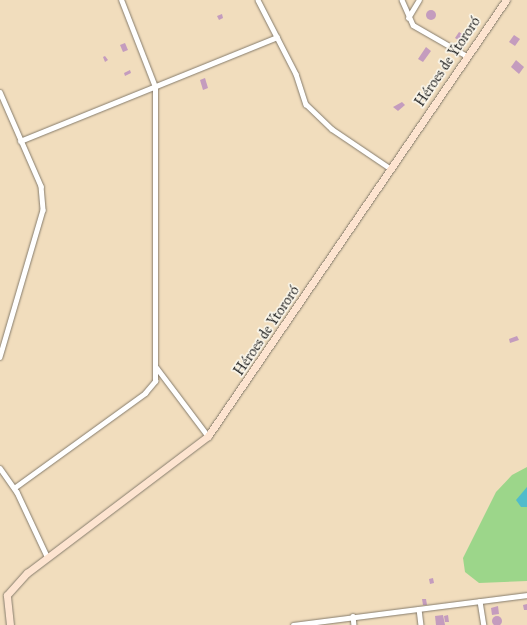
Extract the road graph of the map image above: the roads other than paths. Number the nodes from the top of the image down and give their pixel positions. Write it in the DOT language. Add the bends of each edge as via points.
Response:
graph roads {
  1 [pos="121,0"];
  2 [pos="258,0"];
  3 [pos="402,0"];
  4 [pos="419,0"];
  5 [pos="506,0"];
  6 [pos="408,18"];
  7 [pos="277,37"];
  8 [pos="466,56"];
  9 [pos="155,87"];
  10 [pos="0,92"];
  11 [pos="20,141"];
  12 [pos="391,169"];
  13 [pos="0,357"];
  14 [pos="157,368"];
  15 [pos="208,436"];
  16 [pos="0,468"];
  17 [pos="14,488"];
  18 [pos="48,556"];
  19 [pos="527,595"];
  20 [pos="480,602"];
  21 [pos="419,609"];
  22 [pos="353,616"];
  23 [pos="10,625"];
  24 [pos="294,625"];
  25 [pos="354,625"];
  26 [pos="421,625"];
  27 [pos="484,625"];
  1 -- 9 [label="street"];
  2 -- 7 [label="street"];
  3 -- 6 [label="street"];
  4 -- 6 [label="street"];
  5 -- 8 [label="main road, Héroes de Ytororó"];
  6 -- 8 [label="street" via="433,38"];
  7 -- 9 [label="street"];
  7 -- 12 [label="street" via="296,74 301,94 317,116"];
  8 -- 12 [label="main road, Héroes de Ytororó"];
  9 -- 11 [label="street"];
  9 -- 14 [label="street"];
  10 -- 11 [label="street"];
  11 -- 13 [label="street" via="41,186 44,210"];
  12 -- 15 [label="main road, Héroes de Ytororó"];
  14 -- 15 [label="street"];
  14 -- 17 [label="street" via="155,381 145,393"];
  15 -- 18 [label="main road, Héroes de Ytororó"];
  16 -- 17 [label="street"];
  17 -- 18 [label="street"];
  18 -- 23 [label="main road, Héroes de Ytororó" via="11,589 6,603"];
  19 -- 20 [label="street"];
  20 -- 21 [label="street"];
  20 -- 27 [label="street"];
  21 -- 22 [label="street"];
  21 -- 26 [label="street"];
  22 -- 24 [label="street"];
  22 -- 25 [label="street"];
}
